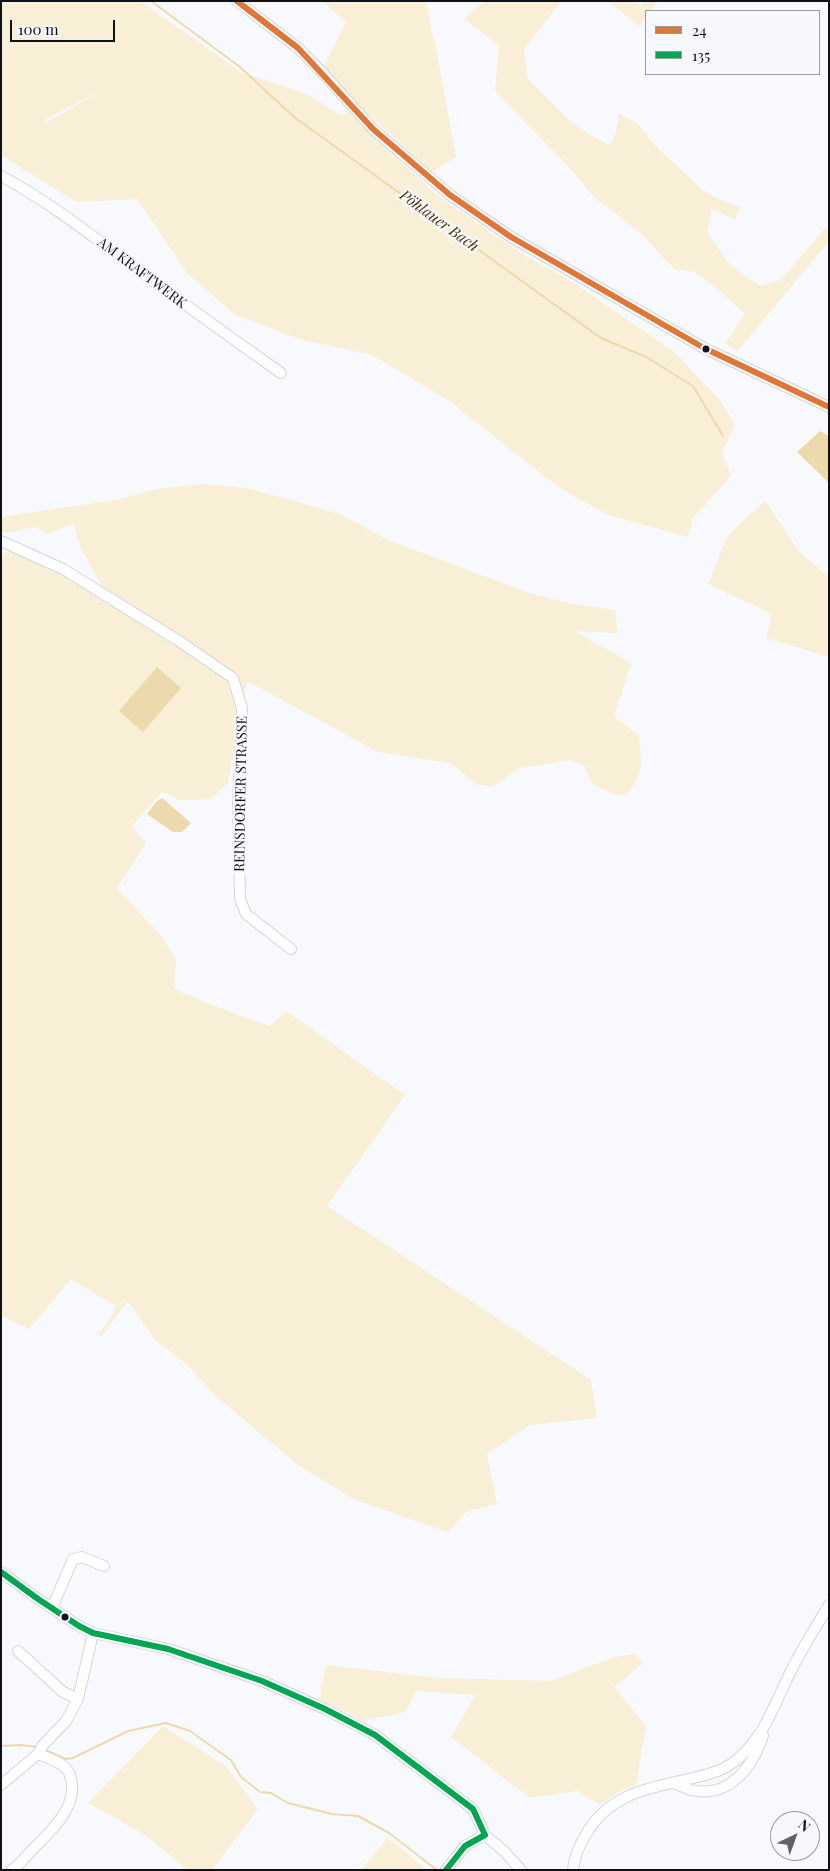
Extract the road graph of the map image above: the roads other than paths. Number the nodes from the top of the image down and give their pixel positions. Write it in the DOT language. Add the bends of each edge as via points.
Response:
graph roads {
  1 [pos="237,1"];
  2 [pos="1,176"];
  3 [pos="281,373"];
  4 [pos="829,407"];
  5 [pos="1,541"];
  6 [pos="291,949"];
  7 [pos="104,1566"];
  8 [pos="1,1572"];
  9 [pos="829,1605"];
  10 [pos="49,1606"];
  11 [pos="93,1632"];
  12 [pos="18,1652"];
  13 [pos="78,1699"];
  14 [pos="768,1720"];
  15 [pos="41,1749"];
  16 [pos="672,1783"];
  17 [pos="1,1785"];
  18 [pos="485,1835"];
  19 [pos="12,1870"];
  20 [pos="446,1870"];
  21 [pos="521,1870"];
  22 [pos="573,1870"];
  1 -- 4 [label="street" via="298,48 373,128 450,196 511,237 704,348"];
  2 -- 3 [label="street, AM KRAFTWERK" via="62,213"];
  5 -- 6 [label="street, REINSDORFER STRASSE" via="63,569 233,678 242,708 238,805 240,899 246,914"];
  7 -- 10 [label="street" via="82,1557 73,1559"];
  8 -- 10 [label="street"];
  9 -- 14 [label="street" via="792,1669"];
  10 -- 11 [label="street"];
  11 -- 13 [label="street"];
  11 -- 18 [label="street" via="168,1649 262,1681 375,1735 473,1809"];
  12 -- 13 [label="street" via="63,1692"];
  13 -- 15 [label="street" via="66,1721"];
  14 -- 16 [label="street" via="740,1758 713,1774"];
  14 -- 16 [label="street" via="750,1765 729,1785 713,1791 692,1790"];
  15 -- 17 [label="street"];
  15 -- 19 [label="street" via="70,1773 69,1803 59,1823"];
  16 -- 22 [label="street" via="641,1790 616,1801 596,1818 582,1841"];
  18 -- 20 [label="street" via="466,1846"];
  18 -- 21 [label="street"];
}
